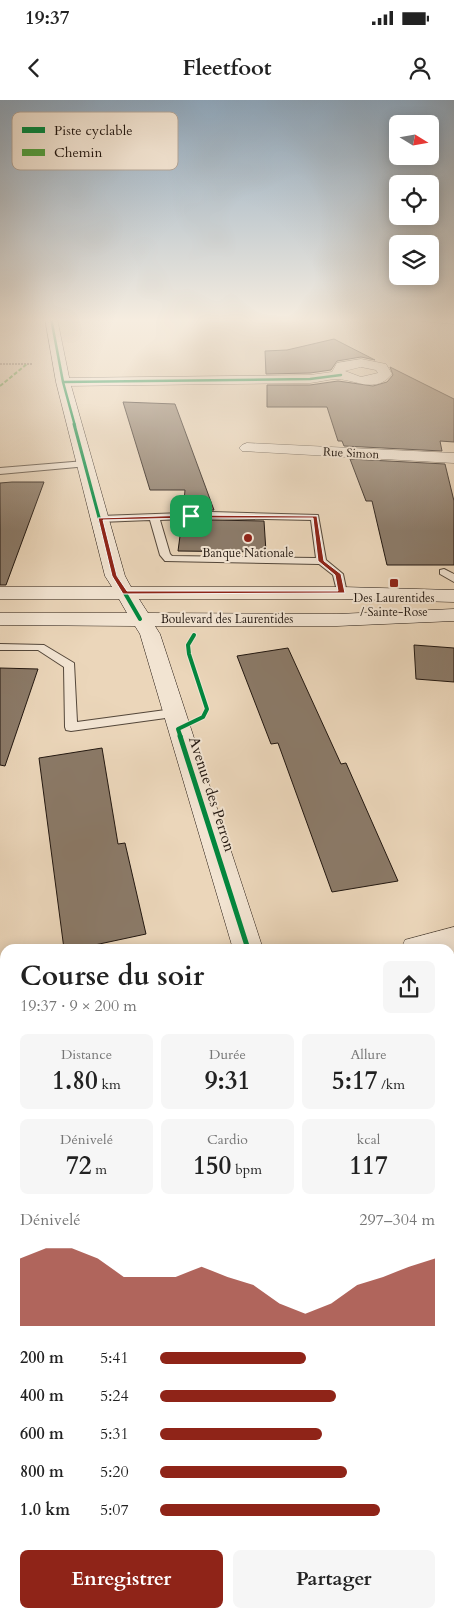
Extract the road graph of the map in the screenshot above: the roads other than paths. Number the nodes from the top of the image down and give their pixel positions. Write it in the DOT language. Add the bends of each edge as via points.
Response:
graph roads {
  1 [pos="65,389"];
  2 [pos="247,448"];
  3 [pos="454,458"];
  4 [pos="85,464"];
  5 [pos="0,470"];
  6 [pos="154,516"];
  7 [pos="100,519"];
  8 [pos="321,561"];
  9 [pos="444,572"];
  10 [pos="454,580"];
  11 [pos="0,593"];
  12 [pos="125,593"];
  13 [pos="342,593"];
  14 [pos="454,596"];
  15 [pos="454,615"];
  16 [pos="140,619"];
  17 [pos="0,620"];
  18 [pos="0,647"];
  19 [pos="173,713"];
  20 [pos="454,940"];
  21 [pos="246,944"];
  22 [pos="437,944"];
  1 -- 4 [label="street, Avenue des Perron"];
  2 -- 3 [label="street, Rue Simon"];
  4 -- 5 [label="lane"];
  4 -- 7 [label="street, Avenue des Perron"];
  6 -- 7 [label="lane"];
  6 -- 8 [label="lane" via="164,555 169,560"];
  6 -- 8 [label="lane" via="315,517"];
  7 -- 12 [label="street, Avenue des Perron" via="114,576"];
  8 -- 13 [label="lane" via="338,574"];
  9 -- 10 [label="lane"];
  11 -- 12 [label="street, Boulevard des Laurentides"];
  12 -- 13 [label="street, Boulevard des Laurentides"];
  12 -- 16 [label="street, Avenue des Perron"];
  13 -- 14 [label="street, Boulevard des Laurentides"];
  15 -- 16 [label="street, Boulevard des Laurentides" via="337,620"];
  16 -- 17 [label="street, Boulevard des Laurentides"];
  16 -- 19 [label="street, Avenue des Perron" via="150,634"];
  18 -- 19 [label="lane" via="40,647 70,666 71,727"];
  19 -- 21 [label="street, Avenue des Perron"];
  20 -- 22 [label="street"];
}
